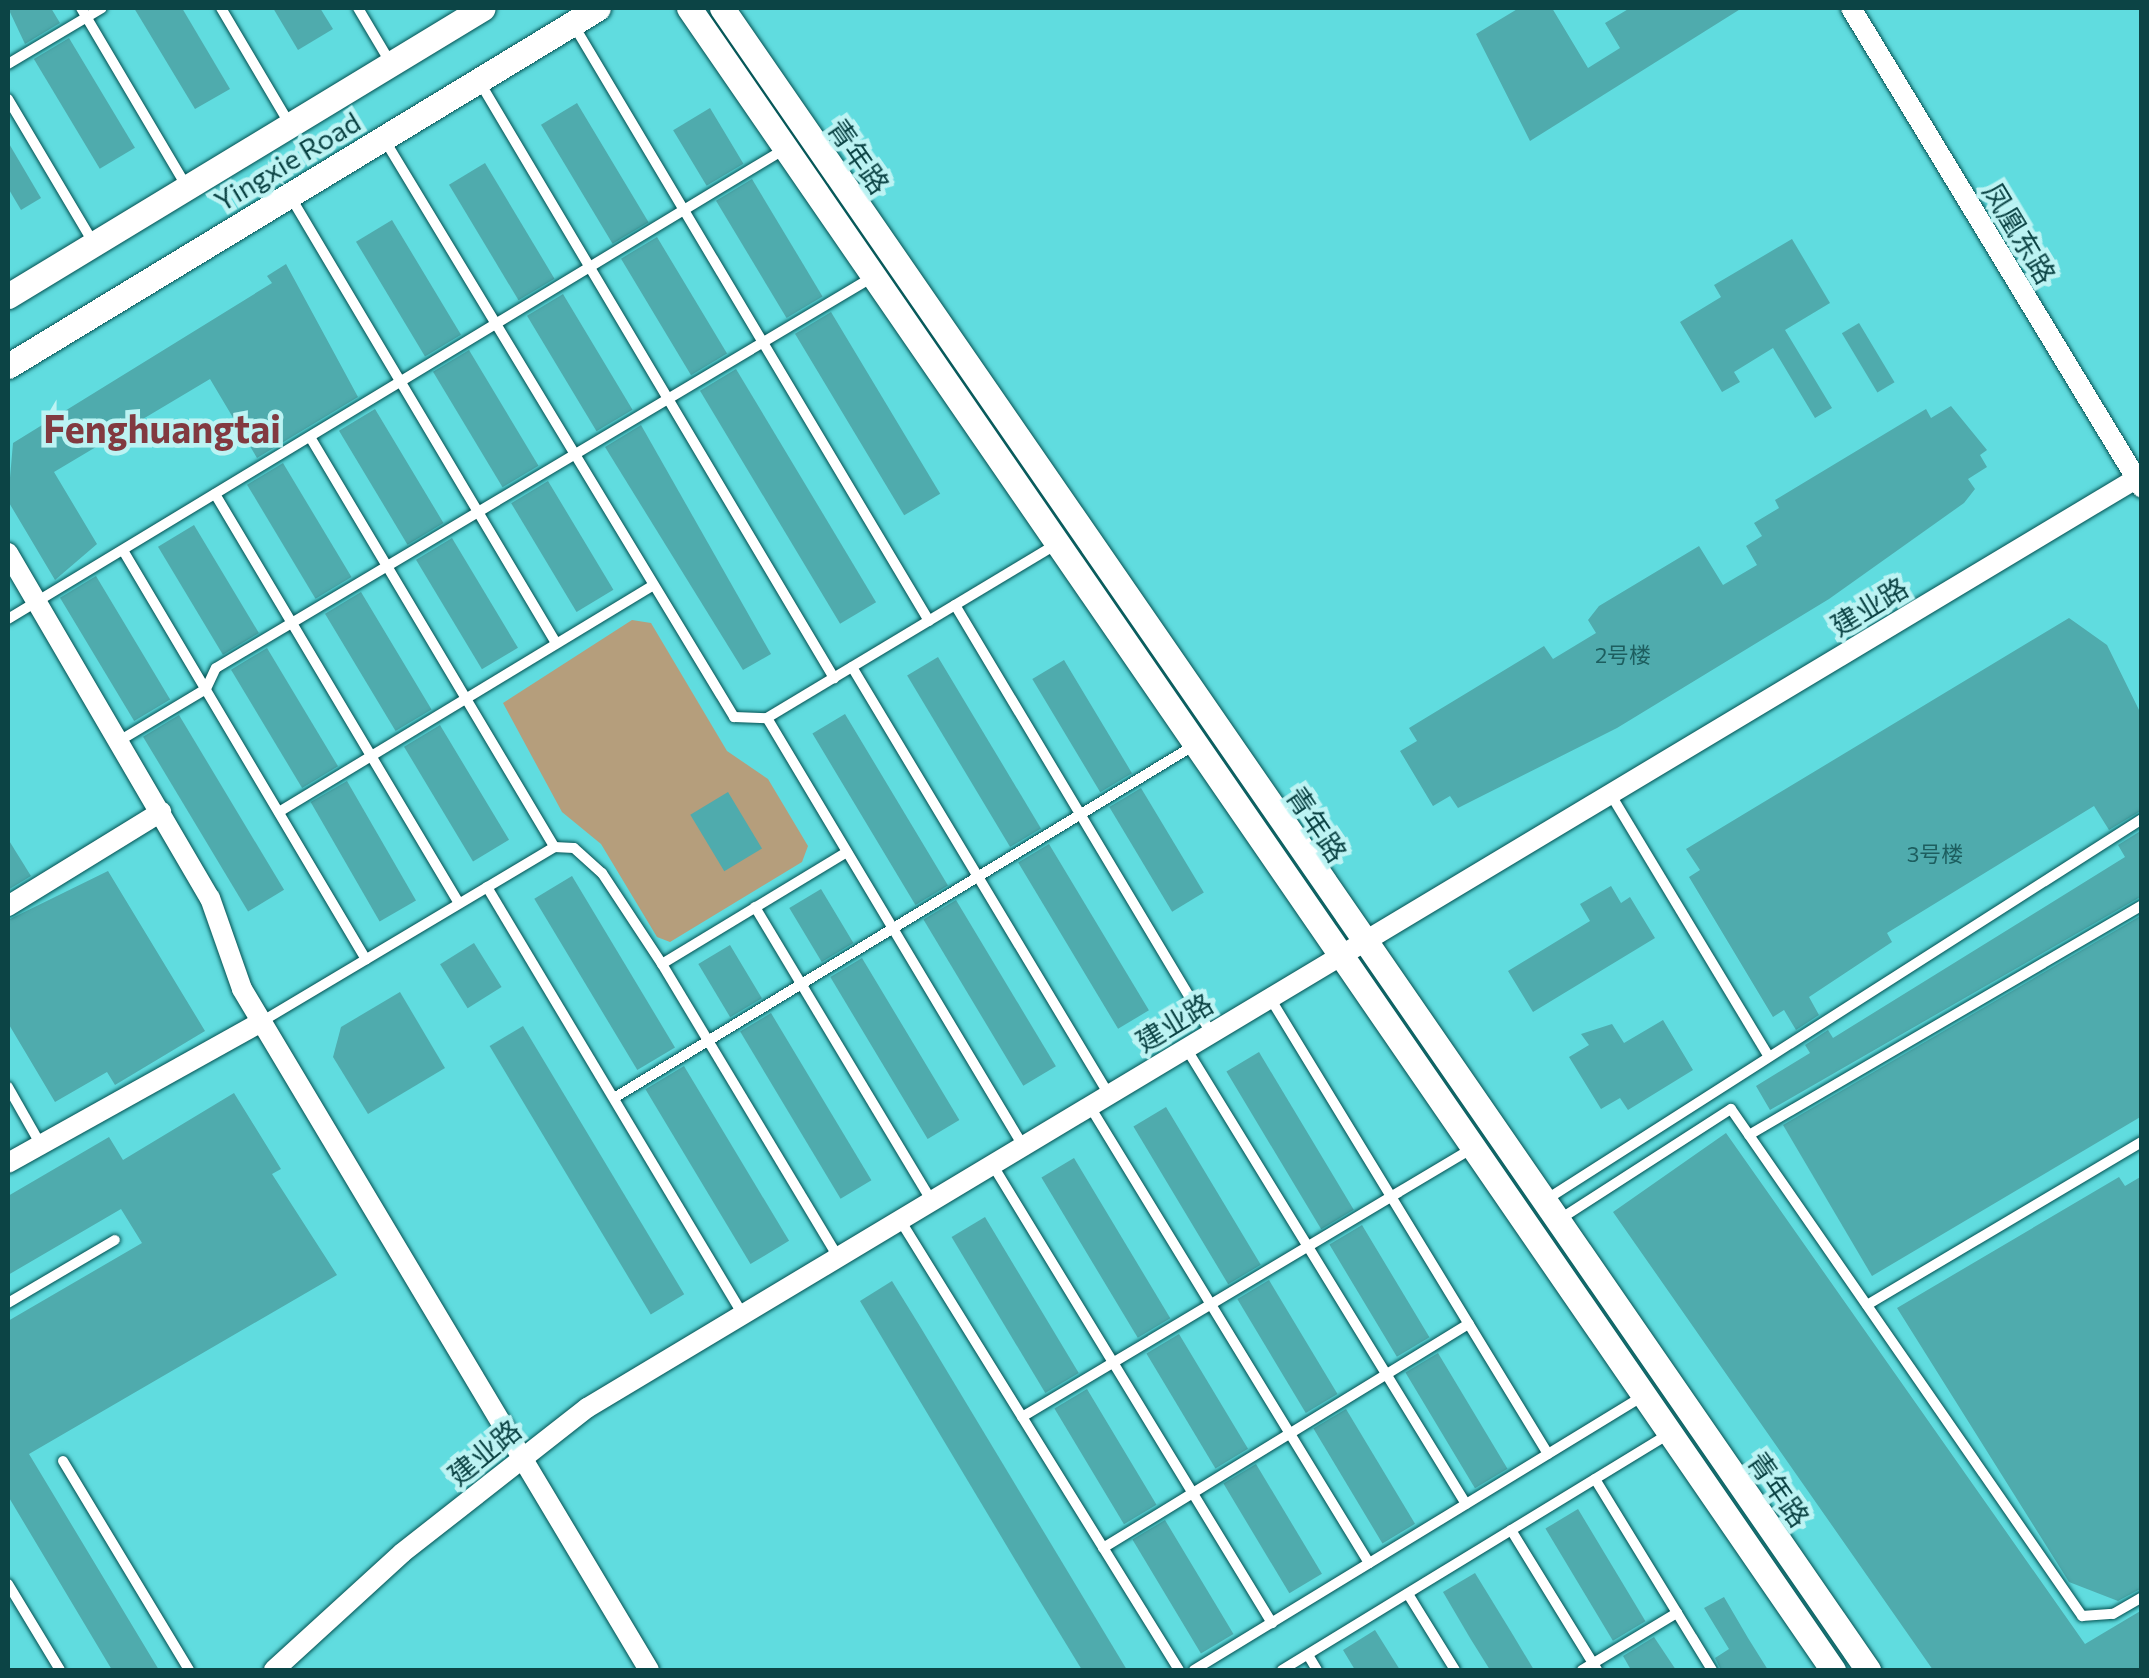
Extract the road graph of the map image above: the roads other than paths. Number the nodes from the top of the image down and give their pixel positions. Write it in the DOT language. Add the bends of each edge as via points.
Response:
graph roads {
  1 [pos="102,8"];
  2 [pos="221,8"];
  3 [pos="358,8"];
  4 [pos="483,8"];
  5 [pos="598,8"];
  6 [pos="689,8"];
  7 [pos="722,8"];
  8 [pos="1851,8"];
  9 [pos="84,12"];
  10 [pos="573,23"];
  11 [pos="391,63"];
  12 [pos="8,64"];
  13 [pos="478,80"];
  14 [pos="8,98"];
  15 [pos="290,124"];
  16 [pos="383,138"];
  17 [pos="783,150"];
  18 [pos="187,186"];
  19 [pos="290,195"];
  20 [pos="684,209"];
  21 [pos="94,244"];
  22 [pos="588,266"];
  23 [pos="871,278"];
  24 [pos="8,296"];
  25 [pos="493,323"];
  26 [pos="763,342"];
  27 [pos="8,366"];
  28 [pos="399,379"];
  29 [pos="668,398"];
  30 [pos="310,437"];
  31 [pos="572,456"];
  32 [pos="2140,481"];
  33 [pos="214,494"];
  34 [pos="478,512"];
  35 [pos="1056,545"];
  36 [pos="124,552"];
  37 [pos="8,554"];
  38 [pos="386,566"];
  39 [pos="650,586"];
  40 [pos="38,604"];
  41 [pos="955,605"];
  42 [pos="8,620"];
  43 [pos="929,621"];
  44 [pos="292,623"];
  45 [pos="556,643"];
  46 [pos="852,667"];
  47 [pos="834,678"];
  48 [pos="206,689"];
  49 [pos="464,697"];
  50 [pos="767,718"];
  51 [pos="118,741"];
  52 [pos="1193,746"];
  53 [pos="372,757"];
  54 [pos="1611,794"];
  55 [pos="161,812"];
  56 [pos="279,812"];
  57 [pos="1080,813"];
  58 [pos="2142,819"];
  59 [pos="554,847"];
  60 [pos="847,852"];
  61 [pos="977,874"];
  62 [pos="487,887"];
  63 [pos="459,904"];
  64 [pos="2142,904"];
  65 [pos="8,906"];
  66 [pos="755,908"];
  67 [pos="891,926"];
  68 [pos="1363,942"];
  69 [pos="1338,958"];
  70 [pos="366,959"];
  71 [pos="662,964"];
  72 [pos="799,980"];
  73 [pos="1270,998"];
  74 [pos="262,1022"];
  75 [pos="1211,1032"];
  76 [pos="709,1042"];
  77 [pos="1186,1047"];
  78 [pos="1768,1054"];
  79 [pos="8,1088"];
  80 [pos="1108,1093"];
  81 [pos="614,1098"];
  82 [pos="1089,1105"];
  83 [pos="1749,1135"];
  84 [pos="2142,1142"];
  85 [pos="42,1144"];
  86 [pos="1023,1145"];
  87 [pos="1471,1149"];
  88 [pos="8,1164"];
  89 [pos="991,1164"];
  90 [pos="1391,1197"];
  91 [pos="931,1200"];
  92 [pos="1550,1212"];
  93 [pos="900,1219"];
  94 [pos="115,1240"];
  95 [pos="1308,1246"];
  96 [pos="838,1256"];
  97 [pos="8,1303"];
  98 [pos="1211,1304"];
  99 [pos="1867,1306"];
  100 [pos="743,1314"];
  101 [pos="1469,1324"];
  102 [pos="1113,1362"];
  103 [pos="1387,1374"];
  104 [pos="1643,1396"];
  105 [pos="1022,1417"];
  106 [pos="1290,1434"];
  107 [pos="1669,1434"];
  108 [pos="1548,1454"];
  109 [pos="522,1457"];
  110 [pos="64,1461"];
  111 [pos="1595,1479"];
  112 [pos="1193,1493"];
  113 [pos="1466,1504"];
  114 [pos="1512,1530"];
  115 [pos="1103,1548"];
  116 [pos="1369,1563"];
  117 [pos="8,1584"];
  118 [pos="1408,1594"];
  119 [pos="2142,1596"];
  120 [pos="1677,1613"];
  121 [pos="1272,1623"];
  122 [pos="1308,1655"];
  123 [pos="1595,1667"];
  124 [pos="60,1670"];
  125 [pos="189,1670"];
  126 [pos="274,1670"];
  127 [pos="649,1670"];
  128 [pos="1179,1670"];
  129 [pos="1194,1670"];
  130 [pos="1282,1670"];
  131 [pos="1317,1670"];
  132 [pos="1455,1670"];
  133 [pos="1582,1670"];
  134 [pos="1712,1670"];
  135 [pos="1833,1670"];
  136 [pos="1868,1670"];
  1 -- 9 [label="lane"];
  2 -- 15 [label="lane"];
  3 -- 11 [label="lane"];
  4 -- 11 [label="street, Yingxie Road"];
  5 -- 10 [label="street, Yingxie Road"];
  6 -- 17 [label="street"];
  7 -- 68 [label="street, 青年路"];
  8 -- 32 [label="street, 凤凰东路"];
  9 -- 12 [label="lane"];
  9 -- 18 [label="lane"];
  10 -- 13 [label="street, Yingxie Road"];
  10 -- 20 [label="lane"];
  11 -- 15 [label="street, Yingxie Road"];
  13 -- 16 [label="street, Yingxie Road"];
  13 -- 22 [label="lane"];
  14 -- 21 [label="lane"];
  15 -- 18 [label="street, Yingxie Road"];
  16 -- 19 [label="street, Yingxie Road"];
  16 -- 25 [label="lane"];
  17 -- 20 [label="lane"];
  17 -- 23 [label="street"];
  18 -- 21 [label="street, Yingxie Road"];
  19 -- 27 [label="street, Yingxie Road"];
  19 -- 28 [label="lane"];
  20 -- 22 [label="lane"];
  20 -- 26 [label="lane"];
  21 -- 24 [label="street, Yingxie Road"];
  22 -- 25 [label="lane"];
  22 -- 29 [label="lane"];
  23 -- 26 [label="lane"];
  23 -- 35 [label="street"];
  25 -- 28 [label="lane"];
  25 -- 31 [label="lane"];
  26 -- 29 [label="lane"];
  26 -- 43 [label="lane"];
  28 -- 30 [label="lane"];
  28 -- 34 [label="lane"];
  29 -- 31 [label="lane"];
  29 -- 47 [label="lane"];
  30 -- 33 [label="lane"];
  30 -- 38 [label="lane"];
  31 -- 34 [label="lane"];
  31 -- 39 [label="lane"];
  32 -- 54 [label="street, 建业路"];
  33 -- 36 [label="lane"];
  33 -- 44 [label="lane"];
  34 -- 38 [label="lane"];
  34 -- 45 [label="lane"];
  35 -- 41 [label="lane"];
  35 -- 52 [label="street"];
  36 -- 40 [label="lane"];
  36 -- 48 [label="lane"];
  37 -- 40 [label="street"];
  38 -- 44 [label="lane"];
  38 -- 49 [label="lane"];
  39 -- 45 [label="lane"];
  39 -- 50 [label="lane" via="720,704 748,724"];
  40 -- 42 [label="lane"];
  40 -- 51 [label="street"];
  41 -- 43 [label="lane"];
  41 -- 57 [label="lane"];
  43 -- 46 [label="lane"];
  44 -- 48 [label="lane" via="216,668"];
  44 -- 53 [label="lane"];
  45 -- 49 [label="lane"];
  46 -- 47 [label="lane"];
  46 -- 61 [label="lane"];
  47 -- 50 [label="lane"];
  48 -- 51 [label="lane"];
  48 -- 56 [label="lane"];
  49 -- 53 [label="lane"];
  49 -- 59 [label="lane"];
  50 -- 60 [label="lane"];
  51 -- 55 [label="street"];
  52 -- 57 [label="lane"];
  52 -- 69 [label="street"];
  53 -- 56 [label="lane"];
  53 -- 63 [label="lane"];
  54 -- 68 [label="street, 建业路"];
  54 -- 78 [label="lane"];
  55 -- 65 [label="street"];
  55 -- 74 [label="street"];
  56 -- 70 [label="lane"];
  57 -- 61 [label="lane"];
  57 -- 75 [label="lane"];
  58 -- 78 [label="lane"];
  59 -- 62 [label="lane"];
  59 -- 71 [label="lane" via="584,854"];
  60 -- 66 [label="lane"];
  60 -- 67 [label="lane"];
  61 -- 67 [label="lane"];
  61 -- 80 [label="lane"];
  62 -- 63 [label="lane"];
  62 -- 81 [label="lane"];
  63 -- 70 [label="lane"];
  64 -- 83 [label="lane"];
  66 -- 71 [label="lane"];
  66 -- 72 [label="lane"];
  67 -- 72 [label="lane"];
  67 -- 86 [label="lane"];
  68 -- 69 [label="street, 建业路"];
  68 -- 92 [label="street, 青年路"];
  69 -- 73 [label="street, 建业路"];
  69 -- 87 [label="street"];
  70 -- 74 [label="lane"];
  71 -- 76 [label="lane"];
  72 -- 76 [label="lane"];
  72 -- 91 [label="lane"];
  73 -- 75 [label="street, 建业路"];
  73 -- 90 [label="lane"];
  74 -- 85 [label="street"];
  74 -- 109 [label="street"];
  75 -- 77 [label="street, 建业路"];
  76 -- 81 [label="lane"];
  76 -- 96 [label="lane"];
  77 -- 80 [label="street, 建业路"];
  77 -- 95 [label="lane"];
  78 -- 92 [label="lane"];
  79 -- 85 [label="lane"];
  80 -- 82 [label="street, 建业路"];
  81 -- 100 [label="lane"];
  82 -- 86 [label="street, 建业路"];
  82 -- 98 [label="lane"];
  83 -- 92 [label="lane" via="1731,1109"];
  83 -- 99 [label="lane"];
  84 -- 99 [label="lane"];
  85 -- 88 [label="street"];
  86 -- 89 [label="street, 建业路"];
  87 -- 90 [label="lane"];
  87 -- 104 [label="street"];
  89 -- 91 [label="street, 建业路"];
  89 -- 102 [label="lane"];
  90 -- 95 [label="lane"];
  90 -- 101 [label="lane"];
  91 -- 93 [label="street, 建业路"];
  92 -- 136 [label="street, 青年路"];
  93 -- 96 [label="street, 建业路"];
  93 -- 105 [label="lane"];
  94 -- 97 [label="lane"];
  95 -- 98 [label="lane"];
  95 -- 103 [label="lane"];
  96 -- 100 [label="street, 建业路"];
  98 -- 102 [label="lane"];
  98 -- 106 [label="lane"];
  99 -- 119 [label="lane" via="2082,1616 2113,1614"];
  100 -- 109 [label="street, 建业路"];
  101 -- 103 [label="lane"];
  101 -- 108 [label="lane"];
  102 -- 105 [label="lane"];
  102 -- 112 [label="lane"];
  103 -- 106 [label="lane"];
  103 -- 113 [label="lane"];
  104 -- 107 [label="street"];
  104 -- 108 [label="lane"];
  105 -- 115 [label="lane"];
  106 -- 112 [label="lane"];
  106 -- 116 [label="lane"];
  107 -- 111 [label="lane"];
  107 -- 135 [label="street"];
  108 -- 113 [label="lane"];
  109 -- 126 [label="street, 建业路"];
  109 -- 127 [label="street"];
  110 -- 125 [label="lane"];
  111 -- 114 [label="lane"];
  111 -- 120 [label="lane"];
  112 -- 115 [label="lane"];
  112 -- 121 [label="lane"];
  113 -- 116 [label="lane"];
  114 -- 118 [label="lane"];
  114 -- 123 [label="lane"];
  115 -- 128 [label="lane"];
  116 -- 121 [label="lane"];
  117 -- 124 [label="lane"];
  118 -- 122 [label="lane"];
  118 -- 132 [label="lane"];
  120 -- 123 [label="lane"];
  120 -- 134 [label="lane"];
  121 -- 129 [label="lane"];
  122 -- 130 [label="lane"];
  122 -- 131 [label="lane"];
  123 -- 133 [label="lane"];
}
